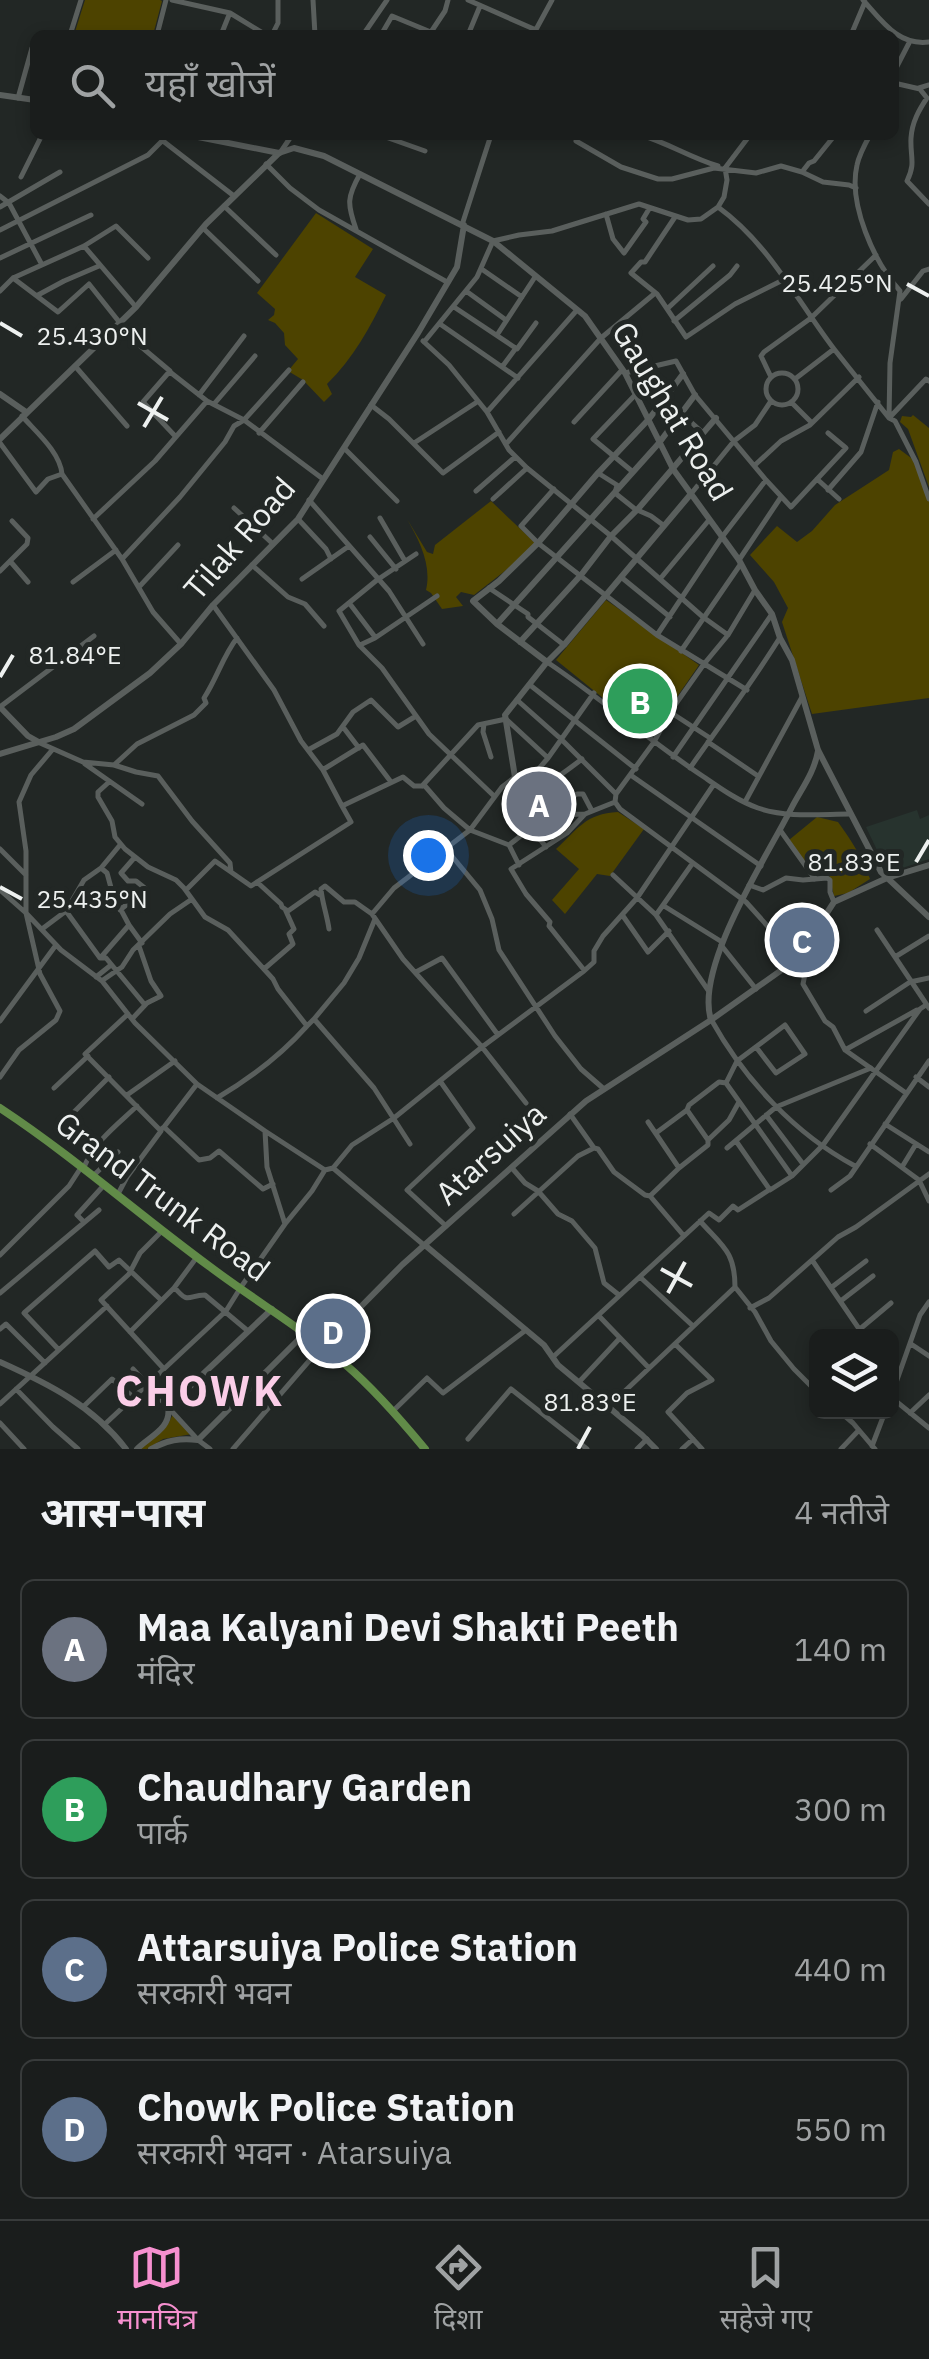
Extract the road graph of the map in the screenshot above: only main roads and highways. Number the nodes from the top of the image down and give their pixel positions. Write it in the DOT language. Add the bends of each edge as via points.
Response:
graph roads {
  1 [pos="0,1108"];
  2 [pos="426,1449"];
  1 -- 2 [label="main road, Grand Trunk Road" via="322,1346"];
}
